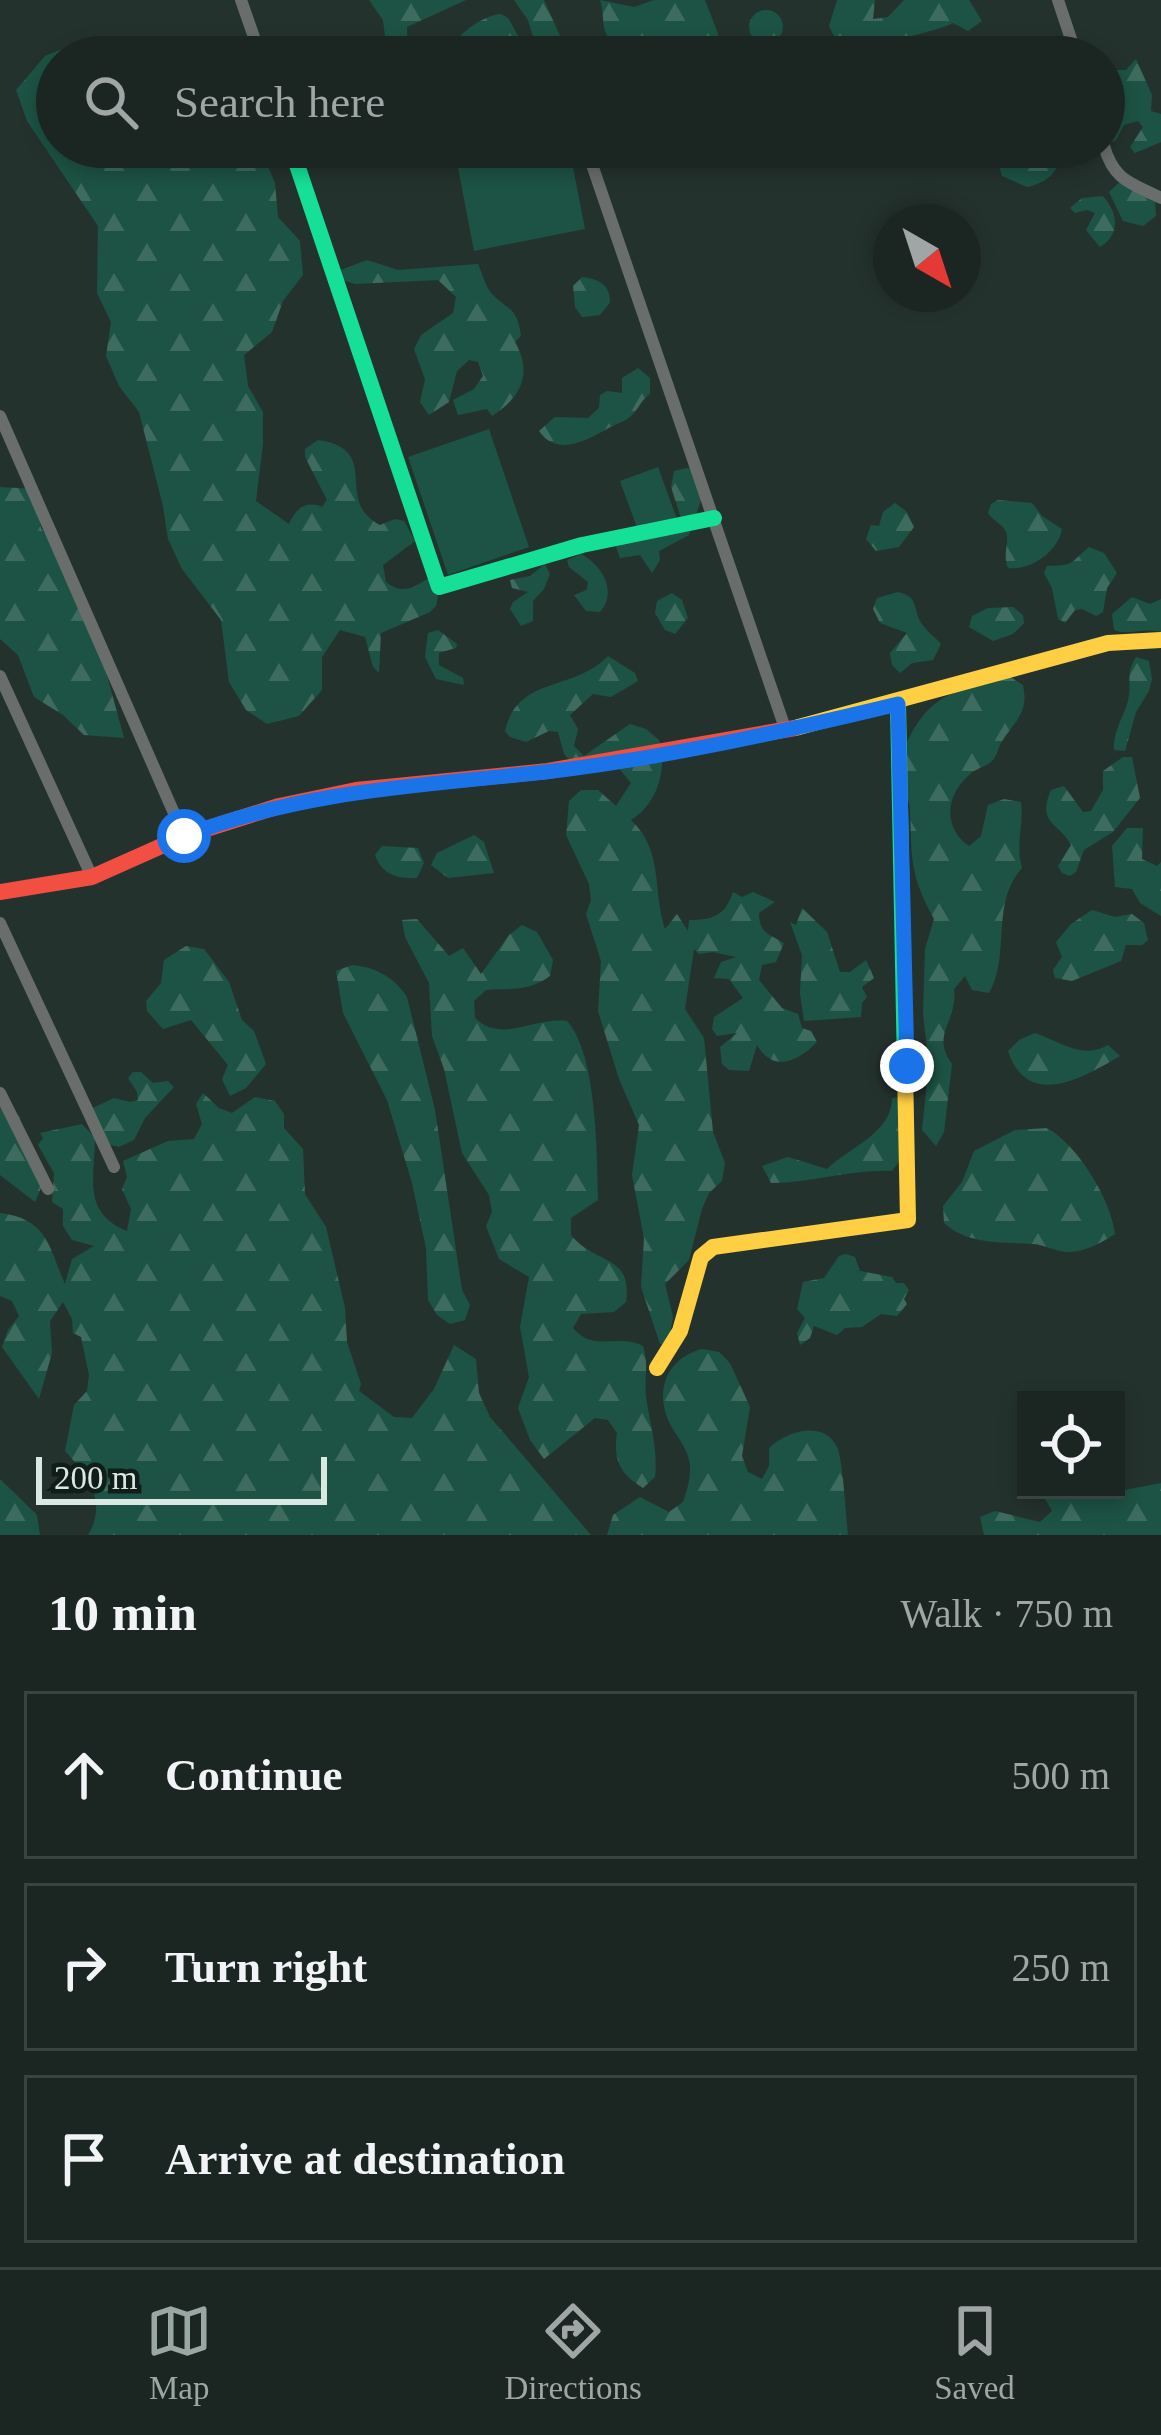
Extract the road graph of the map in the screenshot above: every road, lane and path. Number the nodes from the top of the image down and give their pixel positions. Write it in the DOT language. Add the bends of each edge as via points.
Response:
graph roads {
  1 [pos="242,0"];
  2 [pos="1058,0"];
  3 [pos="254,36"];
  4 [pos="1070,36"];
  5 [pos="298,168"];
  6 [pos="593,168"];
  7 [pos="1111,168"];
  8 [pos="1161,198"];
  9 [pos="0,416"];
  10 [pos="714,518"];
  11 [pos="1161,640"];
  12 [pos="0,676"];
  13 [pos="898,704"];
  14 [pos="786,731"];
  15 [pos="184,836"];
  16 [pos="92,878"];
  17 [pos="0,892"];
  18 [pos="0,923"];
  19 [pos="0,1093"];
  20 [pos="114,1167"];
  21 [pos="48,1189"];
  22 [pos="656,1368"];
  1 -- 3 [label="street"];
  2 -- 4 [label="street"];
  5 -- 10 [label="street" via="440,587 582,545"];
  6 -- 10 [label="street"];
  7 -- 8 [label="street"];
  9 -- 15 [label="street"];
  10 -- 14 [label="street"];
  11 -- 13 [label="street" via="1108,643"];
  12 -- 16 [label="street"];
  13 -- 14 [label="street"];
  13 -- 22 [label="street" via="908,1220 713,1247 701,1257 680,1331"];
  14 -- 15 [label="street" via="548,771 356,790"];
  15 -- 16 [label="street"];
  16 -- 17 [label="street"];
  18 -- 20 [label="street"];
  19 -- 21 [label="street"];
}
